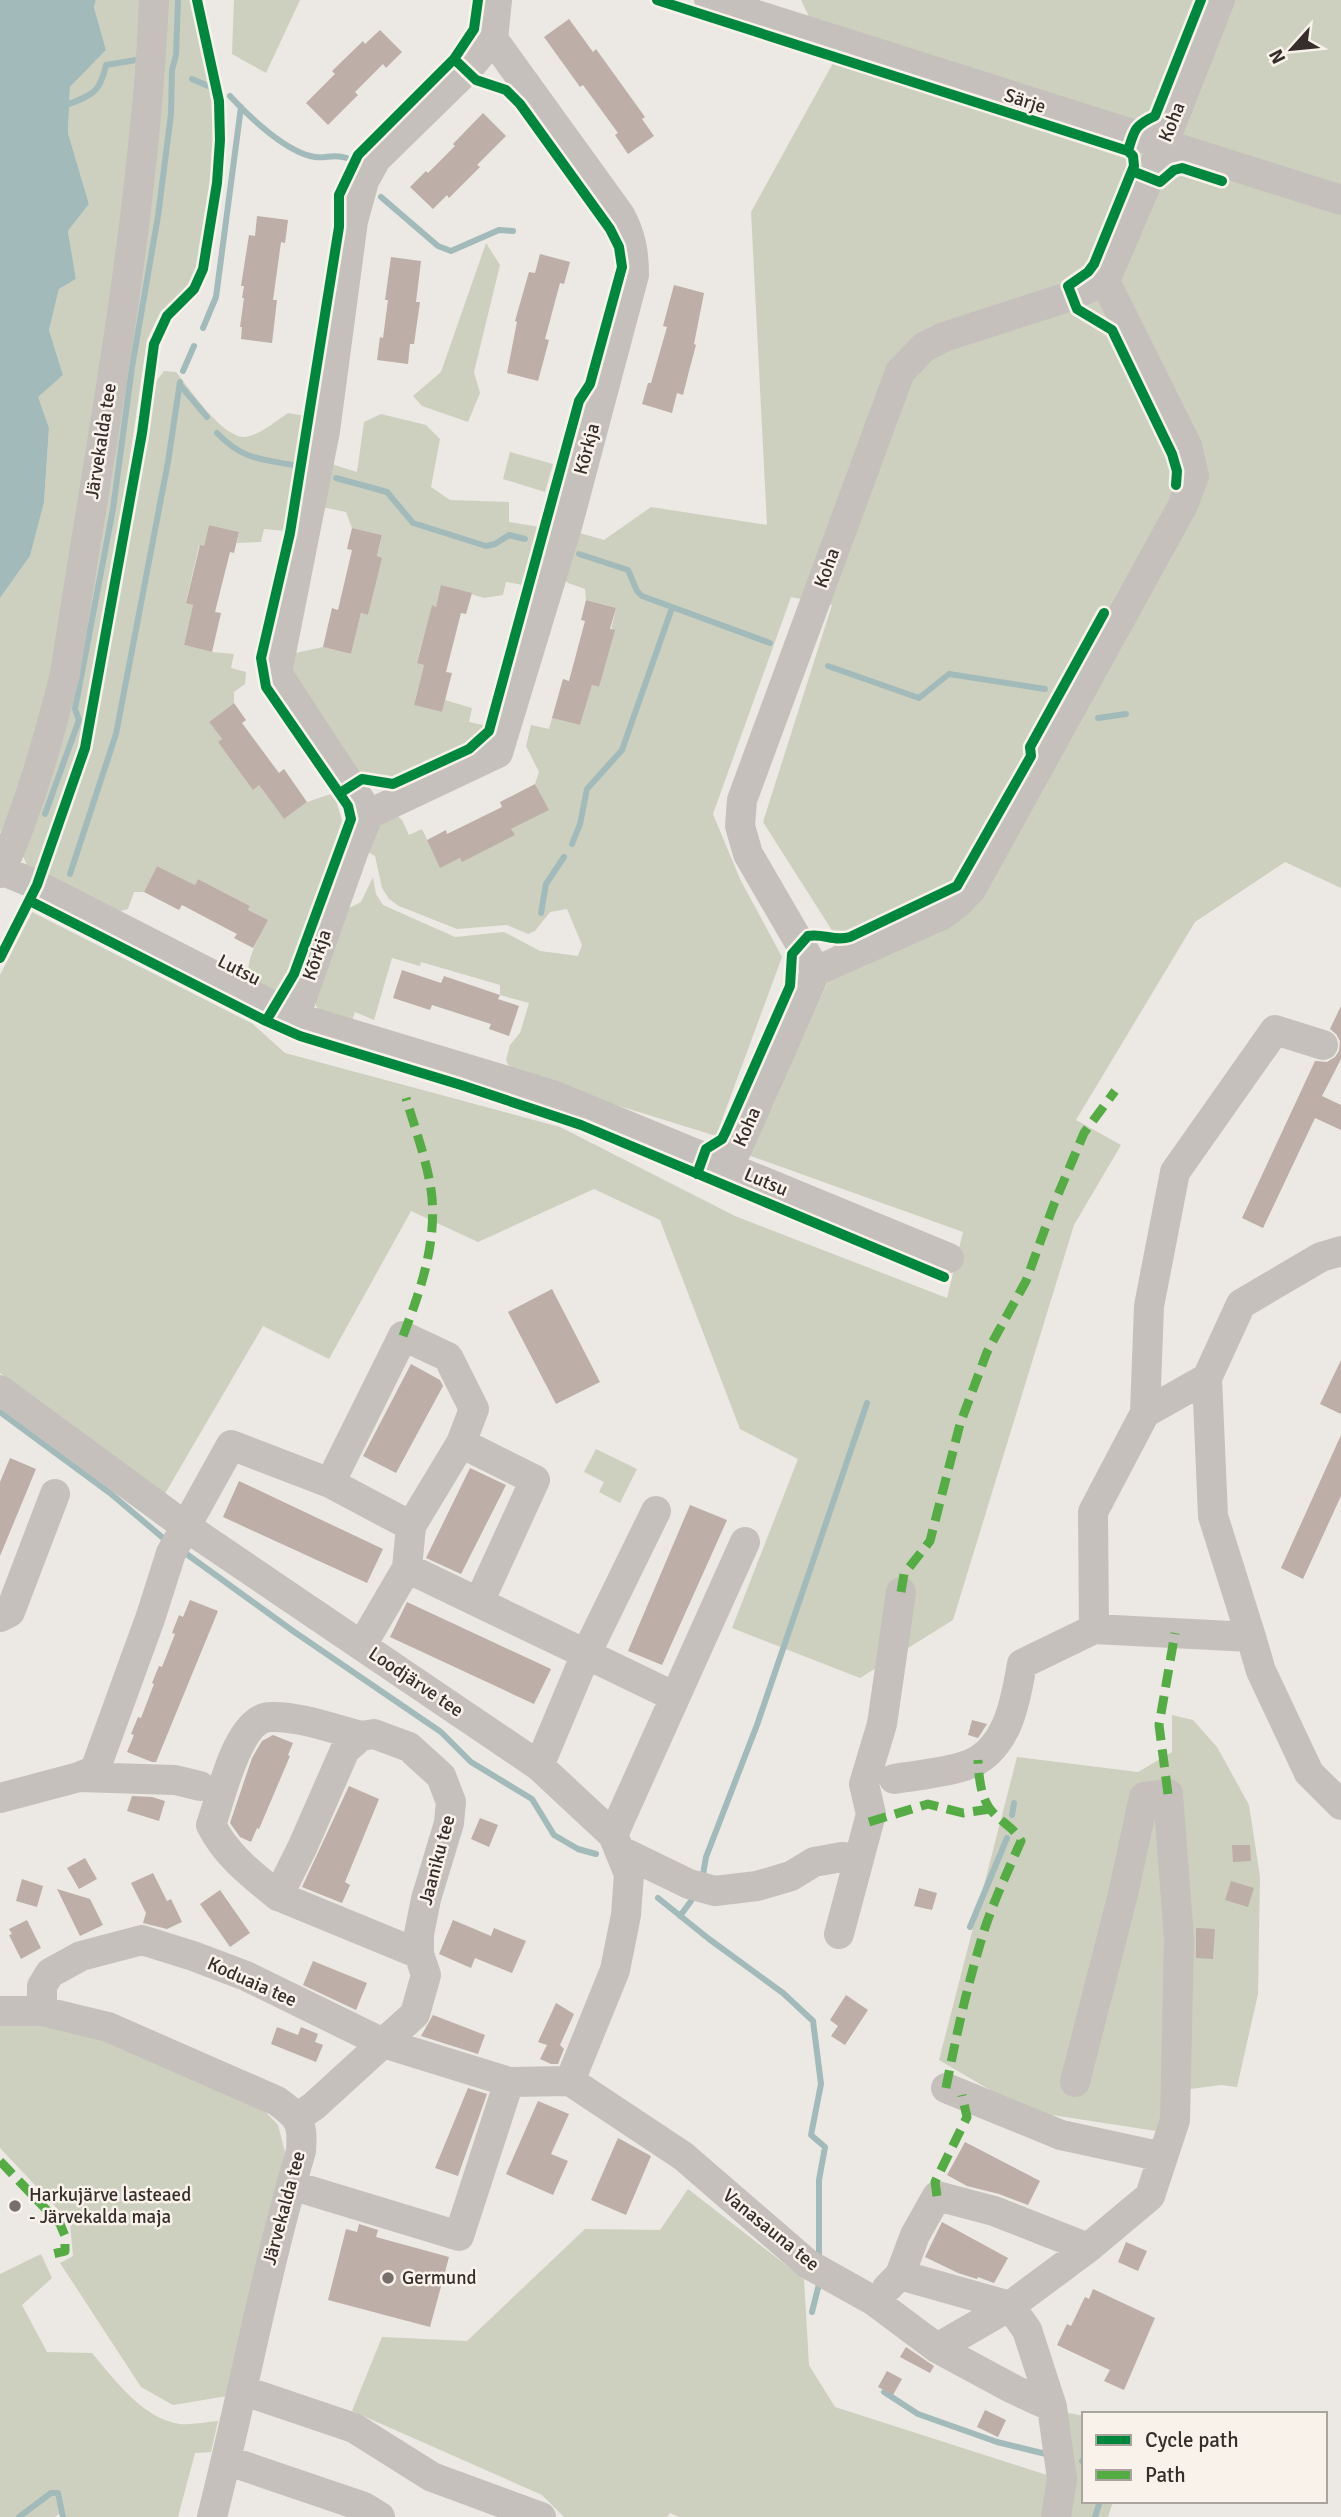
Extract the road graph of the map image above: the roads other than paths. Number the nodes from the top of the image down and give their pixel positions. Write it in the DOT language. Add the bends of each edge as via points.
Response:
graph roads {
  1 [pos="154,0"];
  2 [pos="496,0"];
  3 [pos="709,0"];
  4 [pos="1220,0"];
  5 [pos="493,39"];
  6 [pos="1163,145"];
  7 [pos="1341,200"];
  8 [pos="1105,281"];
  9 [pos="369,814"];
  10 [pos="1,872"];
  11 [pos="816,971"];
  12 [pos="295,1017"];
  13 [pos="1323,1045"];
  14 [pos="729,1167"];
  15 [pos="1341,1230"];
  16 [pos="1331,1254"];
  17 [pos="949,1258"];
  18 [pos="1207,1378"];
  19 [pos="0,1390"];
  20 [pos="1145,1413"];
  21 [pos="461,1443"];
  22 [pos="330,1483"];
  23 [pos="55,1494"];
  24 [pos="656,1511"];
  25 [pos="411,1526"];
  26 [pos="179,1538"];
  27 [pos="745,1542"];
  28 [pos="407,1568"];
  29 [pos="901,1592"];
  30 [pos="479,1602"];
  31 [pos="0,1617"];
  32 [pos="1094,1629"];
  33 [pos="1251,1637"];
  34 [pos="362,1645"];
  35 [pos="586,1654"];
  36 [pos="675,1697"];
  37 [pos="879,1733"];
  38 [pos="361,1736"];
  39 [pos="539,1766"];
  40 [pos="79,1777"];
  41 [pos="894,1779"];
  42 [pos="200,1786"];
  43 [pos="0,1798"];
  44 [pos="1341,1805"];
  45 [pos="871,1814"];
  46 [pos="616,1843"];
  47 [pos="858,1859"];
  48 [pos="278,1896"];
  49 [pos="839,1934"];
  50 [pos="419,1954"];
  51 [pos="0,2011"];
  52 [pos="42,2011"];
  53 [pos="383,2043"];
  54 [pos="570,2081"];
  55 [pos="509,2082"];
  56 [pos="1075,2082"];
  57 [pos="946,2088"];
  58 [pos="298,2117"];
  59 [pos="1163,2157"];
  60 [pos="291,2185"];
  61 [pos="1088,2248"];
  62 [pos="900,2275"];
  63 [pos="874,2301"];
  64 [pos="1010,2306"];
  65 [pos="937,2348"];
  66 [pos="242,2390"];
  67 [pos="1052,2407"];
  68 [pos="228,2454"];
  69 [pos="212,2517"];
  70 [pos="380,2517"];
  71 [pos="541,2517"];
  72 [pos="1056,2517"];
  1 -- 10 [label="street, Järvekalda tee" via="139,194 65,674 36,778"];
  2 -- 5 [label="street"];
  3 -- 6 [label="street, Särje"];
  4 -- 6 [label="street, Koha"];
  5 -- 9 [label="street" via="376,159 363,181 353,221 325,430 277,673"];
  5 -- 9 [label="street, Kõrkja" via="620,215 634,251 634,275 568,523 498,753"];
  6 -- 7 [label="street, Särje"];
  6 -- 8 [label="street, Koha"];
  8 -- 11 [label="street" via="1186,446 1194,476 1182,507 972,888 942,915"];
  8 -- 11 [label="street, Koha" via="944,337 924,347 900,372 742,800 740,826 748,854"];
  9 -- 12 [label="street, Kõrkja"];
  10 -- 12 [label="street, Lutsu" via="37,885"];
  11 -- 14 [label="street, Koha"];
  12 -- 14 [label="street, Lutsu" via="554,1095"];
  13 -- 20 [label="street" via="1275,1030 1175,1172 1149,1306"];
  14 -- 17 [label="street, Lutsu"];
  15 -- 16 [label="street"];
  16 -- 18 [label="street" via="1241,1304"];
  18 -- 20 [label="street"];
  18 -- 33 [label="street" via="1213,1516"];
  19 -- 26 [label="street, Loodjärve tee"];
  20 -- 32 [label="street" via="1093,1511"];
  21 -- 22 [label="street" via="474,1409 448,1357 403,1336"];
  21 -- 25 [label="street"];
  21 -- 30 [label="street" via="535,1480"];
  22 -- 25 [label="street"];
  22 -- 26 [label="street" via="231,1445"];
  23 -- 31 [label="street" via="10,1612"];
  24 -- 35 [label="street"];
  25 -- 28 [label="street"];
  26 -- 34 [label="street, Loodjärve tee"];
  26 -- 40 [label="street" via="94,1770"];
  27 -- 36 [label="street"];
  28 -- 30 [label="street"];
  28 -- 34 [label="street"];
  29 -- 37 [label="street"];
  30 -- 35 [label="street"];
  32 -- 33 [label="street"];
  32 -- 41 [label="street" via="1023,1664 1014,1707 1000,1739 978,1760"];
  33 -- 44 [label="street" via="1261,1671 1309,1773"];
  34 -- 39 [label="street, Loodjärve tee"];
  35 -- 36 [label="street"];
  35 -- 39 [label="street"];
  36 -- 46 [label="street"];
  37 -- 41 [label="street" via="897,1763"];
  37 -- 45 [label="street" via="864,1784"];
  38 -- 48 [label="street" via="345,1750"];
  38 -- 48 [label="street, Jaaniku tee" via="268,1716 245,1732 211,1825 240,1865"];
  38 -- 50 [label="street, Jaaniku tee" via="374,1734 409,1747 441,1776 451,1802 426,1899"];
  39 -- 46 [label="street, Loodjärve tee"];
  40 -- 42 [label="street" via="175,1780"];
  40 -- 43 [label="street"];
  41 -- 45 [label="street"];
  45 -- 47 [label="street"];
  46 -- 47 [label="street" via="689,1884 715,1891 791,1877 814,1862"];
  46 -- 54 [label="street" via="629,1874 626,1915 615,1970"];
  47 -- 49 [label="street"];
  48 -- 50 [label="street, Jaaniku tee"];
  50 -- 53 [label="street, Jaaniku tee" via="426,1975 415,2014"];
  51 -- 52 [label="street"];
  52 -- 53 [label="street, Koduaia tee" via="42,1986 50,1973 81,1956 142,1940 246,1976"];
  52 -- 58 [label="street" via="108,2027 277,2101"];
  53 -- 55 [label="street"];
  53 -- 58 [label="street"];
  54 -- 55 [label="street"];
  54 -- 63 [label="street, Vanasauna tee" via="683,2156 808,2264"];
  55 -- 60 [label="street" via="459,2236"];
  56 -- 59 [label="street" via="1144,1797 1168,1794 1179,1939 1175,2120"];
  57 -- 59 [label="street" via="1061,2135"];
  58 -- 60 [label="street, Järvekalda tee" via="301,2151"];
  59 -- 61 [label="street" via="1150,2196"];
  60 -- 66 [label="street, Järvekalda tee"];
  61 -- 62 [label="street" via="993,2211 937,2196"];
  61 -- 64 [label="street"];
  62 -- 63 [label="street"];
  62 -- 64 [label="street"];
  63 -- 65 [label="street, Vanasauna tee"];
  64 -- 65 [label="street"];
  64 -- 67 [label="street" via="1027,2330"];
  65 -- 67 [label="street, Vanasauna tee"];
  66 -- 68 [label="street, Järvekalda tee"];
  66 -- 71 [label="street" via="354,2428 432,2477"];
  67 -- 72 [label="street" via="1062,2479"];
  68 -- 69 [label="street, Järvekalda tee"];
  68 -- 70 [label="street"];
}
